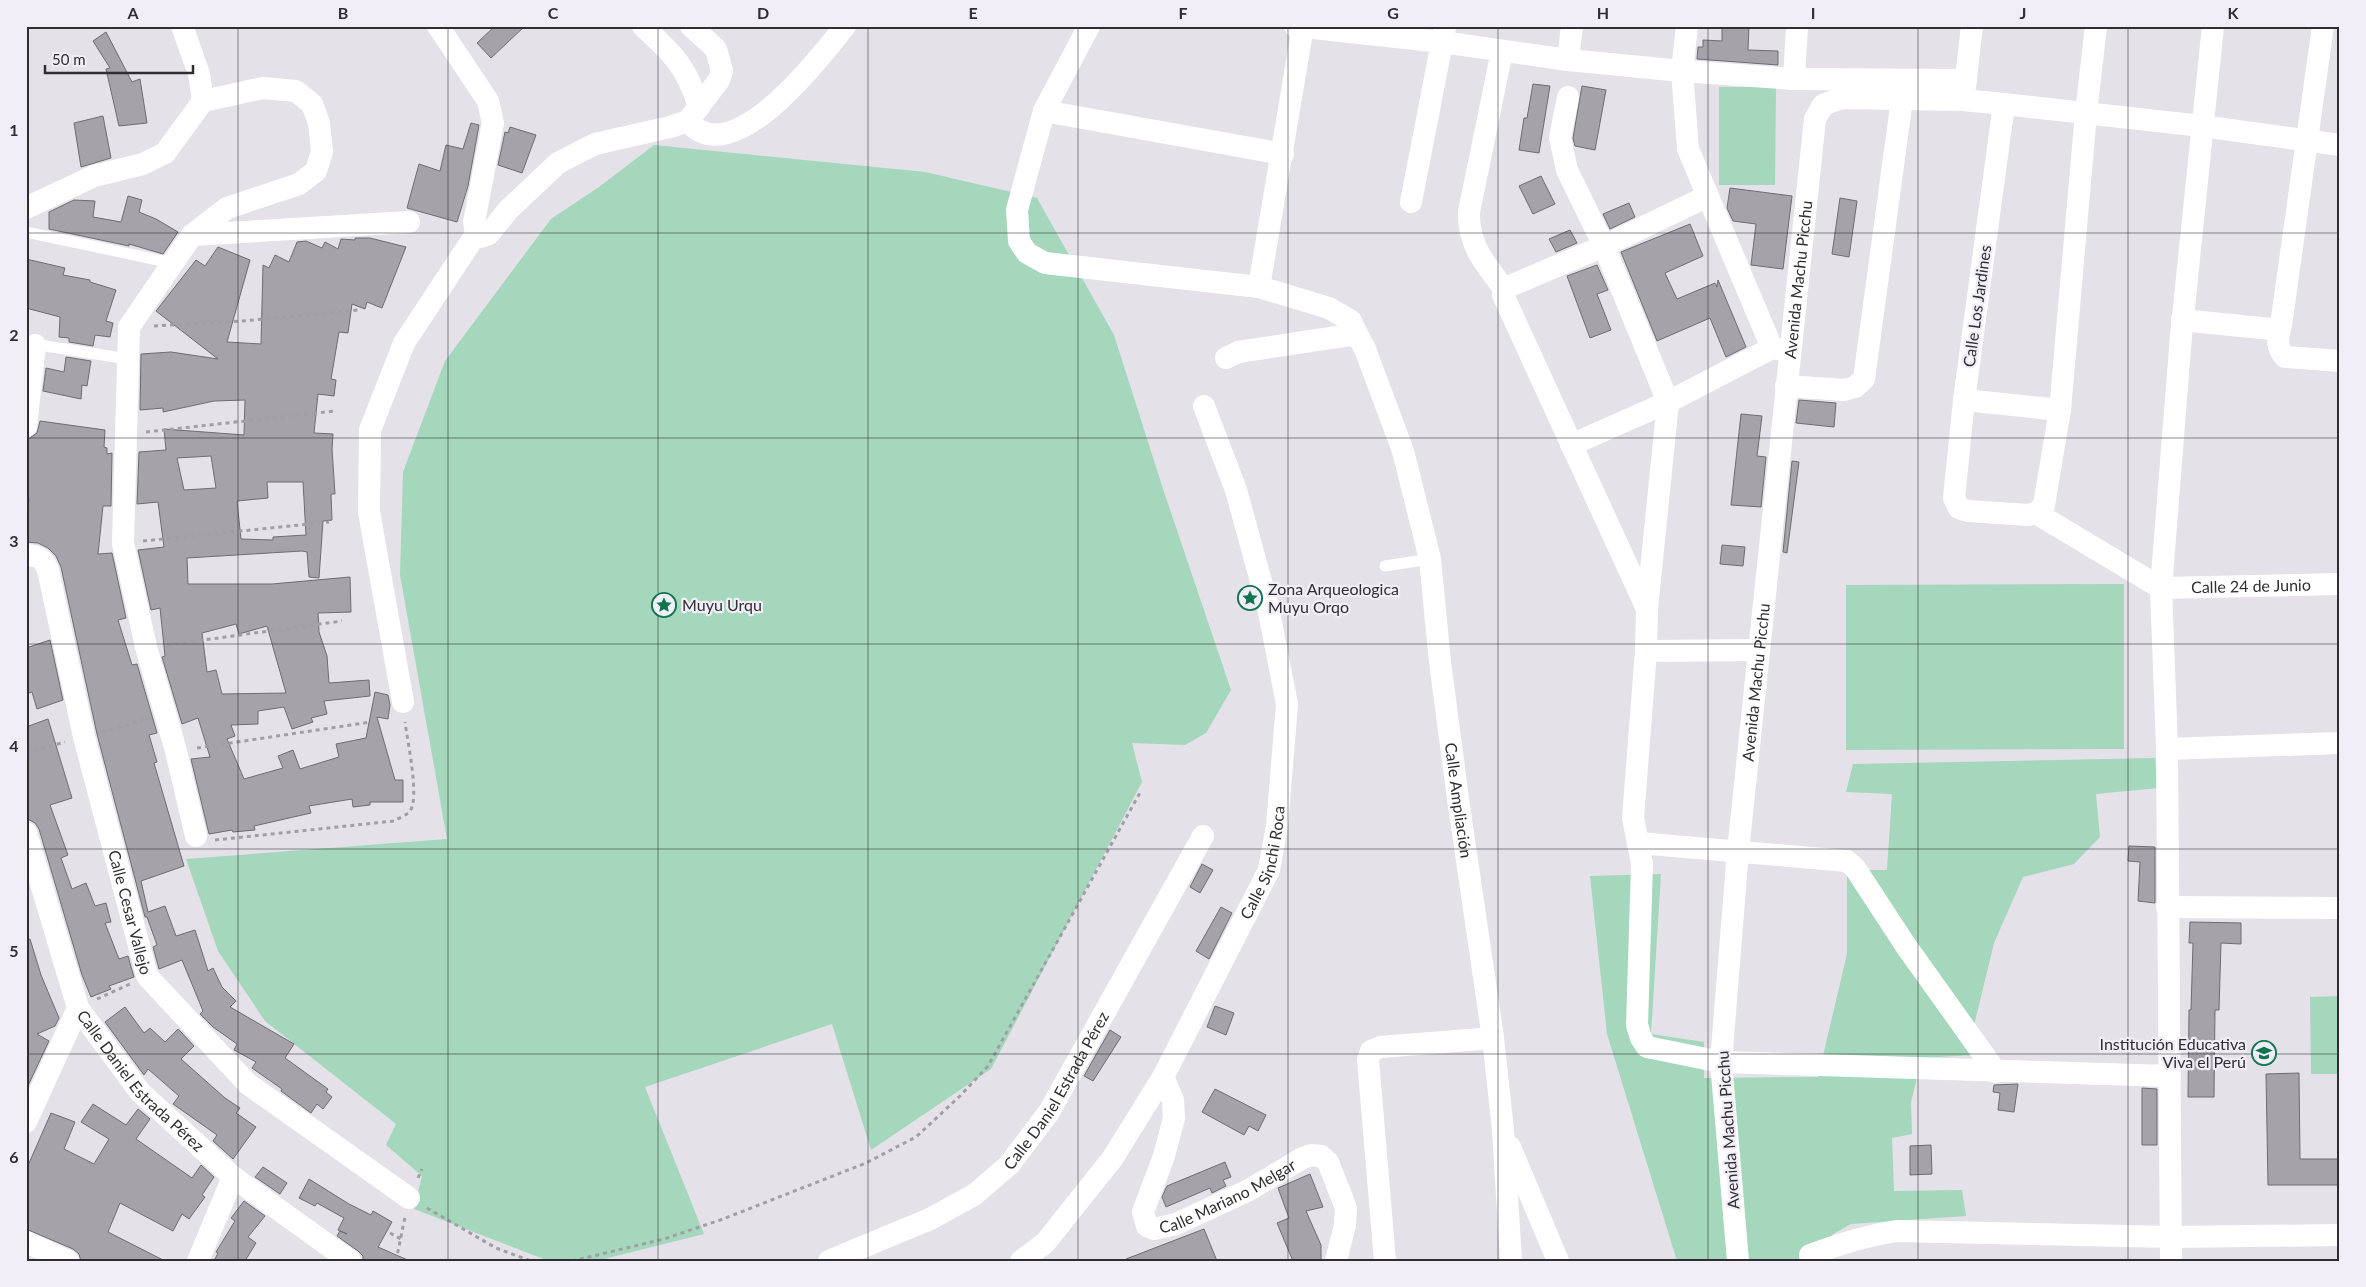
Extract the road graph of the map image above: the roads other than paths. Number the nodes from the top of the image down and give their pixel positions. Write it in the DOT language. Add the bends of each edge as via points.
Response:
graph roads {
  1 [pos="182,26"];
  2 [pos="438,26"];
  3 [pos="643,26"];
  4 [pos="691,26"];
  5 [pos="845,26"];
  6 [pos="1089,26"];
  7 [pos="1572,26"];
  8 [pos="1687,26"];
  9 [pos="1797,26"];
  10 [pos="1972,26"];
  11 [pos="2096,26"];
  12 [pos="2214,26"];
  13 [pos="2323,26"];
  14 [pos="1301,27"];
  15 [pos="1444,34"];
  16 [pos="1502,51"];
  17 [pos="1568,60"];
  18 [pos="1682,71"];
  19 [pos="1794,79"];
  20 [pos="1965,90"];
  21 [pos="1568,97"];
  22 [pos="203,100"];
  23 [pos="1902,100"];
  24 [pos="2004,104"];
  25 [pos="1044,111"];
  26 [pos="2086,113"];
  27 [pos="694,114"];
  28 [pos="2202,126"];
  29 [pos="2308,141"];
  30 [pos="2340,145"];
  31 [pos="1283,154"];
  32 [pos="1708,196"];
  33 [pos="1411,202"];
  34 [pos="26,208"];
  35 [pos="409,222"];
  36 [pos="26,232"];
  37 [pos="476,234"];
  38 [pos="192,235"];
  39 [pos="1604,246"];
  40 [pos="172,263"];
  41 [pos="1259,287"];
  42 [pos="1505,290"];
  43 [pos="2182,320"];
  44 [pos="2281,325"];
  45 [pos="1361,341"];
  46 [pos="31,344"];
  47 [pos="1781,350"];
  48 [pos="1226,358"];
  49 [pos="128,359"];
  50 [pos="2340,361"];
  51 [pos="1786,386"];
  52 [pos="1964,400"];
  53 [pos="1668,402"];
  54 [pos="1204,406"];
  55 [pos="2060,410"];
  56 [pos="26,426"];
  57 [pos="1571,445"];
  58 [pos="2036,513"];
  59 [pos="26,555"];
  60 [pos="1430,559"];
  61 [pos="1385,566"];
  62 [pos="2340,584"];
  63 [pos="2161,588"];
  64 [pos="1647,609"];
  65 [pos="1759,650"];
  66 [pos="1646,651"];
  67 [pos="403,702"];
  68 [pos="2340,743"];
  69 [pos="2168,749"];
  70 [pos="26,833"];
  71 [pos="196,836"];
  72 [pos="1203,836"];
  73 [pos="1639,843"];
  74 [pos="1738,851"];
  75 [pos="2167,907"];
  76 [pos="2340,908"];
  77 [pos="78,1008"];
  78 [pos="1493,1038"];
  79 [pos="1720,1062"];
  80 [pos="1996,1072"];
  81 [pos="2170,1076"];
  82 [pos="1163,1077"];
  83 [pos="26,1122"];
  84 [pos="1502,1130"];
  85 [pos="233,1177"];
  86 [pos="409,1198"];
  87 [pos="2340,1235"];
  88 [pos="2171,1237"];
  89 [pos="26,1242"];
  90 [pos="1806,1259"];
  91 [pos="68,1261"];
  92 [pos="198,1261"];
  93 [pos="350,1261"];
  94 [pos="829,1261"];
  95 [pos="1021,1261"];
  96 [pos="1336,1261"];
  97 [pos="1385,1261"];
  98 [pos="1511,1261"];
  99 [pos="1558,1261"];
  100 [pos="1738,1261"];
  101 [pos="2171,1261"];
  1 -- 22 [label="street" via="199,74"];
  2 -- 37 [label="street" via="488,101 494,123 474,222"];
  3 -- 27 [label="street" via="672,54 692,82"];
  4 -- 27 [label="street" via="716,49 722,71"];
  5 -- 27 [label="street" via="789,92 762,115 736,131 703,134 696,130"];
  6 -- 25 [label="street, Calle Ampliación"];
  7 -- 17 [label="street"];
  8 -- 18 [label="street"];
  9 -- 19 [label="street"];
  10 -- 20 [label="street"];
  11 -- 26 [label="street"];
  12 -- 28 [label="street"];
  13 -- 29 [label="street"];
  14 -- 15 [label="street"];
  14 -- 31 [label="street"];
  15 -- 16 [label="street"];
  15 -- 33 [label="street"];
  16 -- 17 [label="street"];
  16 -- 42 [label="street" via="1468,229 1473,244"];
  17 -- 18 [label="street"];
  18 -- 19 [label="street"];
  18 -- 32 [label="street" via="1688,149"];
  19 -- 20 [label="street"];
  20 -- 23 [label="street"];
  20 -- 24 [label="street"];
  21 -- 39 [label="street" via="1560,138 1567,170"];
  22 -- 34 [label="street" via="165,153 143,164 94,176"];
  22 -- 38 [label="street" via="263,88 296,91 312,104 319,123 322,152 316,171 299,184 227,208"];
  23 -- 47 [label="street, Avenida Machu Picchu" via="1841,98 1823,106 1815,119"];
  23 -- 51 [label="street" via="1864,379 1856,387 1844,390"];
  24 -- 26 [label="street"];
  24 -- 52 [label="street, Calle Los Jardines"];
  25 -- 31 [label="street"];
  25 -- 41 [label="street, Calle Ampliación" via="1017,210 1019,241 1027,253 1045,264"];
  26 -- 28 [label="street"];
  26 -- 55 [label="street"];
  27 -- 37 [label="street" via="670,127 595,144 558,163 508,210 489,234 481,237"];
  28 -- 29 [label="street"];
  28 -- 43 [label="street"];
  29 -- 30 [label="street"];
  29 -- 44 [label="street"];
  31 -- 41 [label="street"];
  32 -- 39 [label="street"];
  32 -- 47 [label="street"];
  35 -- 38 [label="street"];
  36 -- 40 [label="lane"];
  37 -- 67 [label="street" via="404,343 370,430 369,512"];
  38 -- 40 [label="street"];
  39 -- 42 [label="street"];
  39 -- 53 [label="street"];
  40 -- 49 [label="street" via="128,327"];
  41 -- 45 [label="street, Calle Ampliación" via="1329,308 1351,321"];
  42 -- 57 [label="street" via="1503,295"];
  43 -- 44 [label="street" via="2272,329"];
  43 -- 63 [label="street"];
  44 -- 50 [label="street" via="2277,341 2285,357"];
  45 -- 48 [label="street" via="1238,352"];
  45 -- 60 [label="street, Calle Ampliación" via="1403,451"];
  46 -- 49 [label="lane"];
  46 -- 56 [label="street"];
  47 -- 51 [label="street, Avenida Machu Picchu"];
  47 -- 53 [label="street"];
  49 -- 71 [label="street" via="123,543 146,648 176,751"];
  51 -- 65 [label="street, Avenida Machu Picchu"];
  52 -- 55 [label="street"];
  52 -- 58 [label="street, Calle Los Jardines" via="1954,498 1959,508 2028,515"];
  53 -- 57 [label="street"];
  53 -- 64 [label="street"];
  54 -- 82 [label="street, Calle Sinchi Roca" via="1236,490 1268,607 1287,704 1277,826 1269,870"];
  55 -- 58 [label="street" via="2044,505"];
  57 -- 64 [label="street"];
  58 -- 63 [label="street"];
  59 -- 86 [label="street, Calle Cesar Vallejo" via="44,560 48,570 84,737 147,976 248,1084"];
  60 -- 61 [label="lane"];
  60 -- 78 [label="street, Calle Ampliación" via="1440,662"];
  62 -- 63 [label="street, Calle 24 de Junio"];
  63 -- 69 [label="street"];
  64 -- 66 [label="street"];
  65 -- 66 [label="street"];
  65 -- 74 [label="street, Avenida Machu Picchu"];
  66 -- 73 [label="street" via="1633,818"];
  68 -- 69 [label="street"];
  69 -- 75 [label="street"];
  70 -- 77 [label="street, Calle Daniel Estrada Pérez"];
  72 -- 94 [label="street, Calle Daniel Estrada Pérez" via="1049,1112 1009,1165 974,1195 930,1219"];
  73 -- 74 [label="street"];
  73 -- 79 [label="street" via="1642,864 1638,1026 1641,1038 1647,1047"];
  74 -- 79 [label="street, Avenida Machu Picchu"];
  74 -- 80 [label="street" via="1847,861"];
  75 -- 76 [label="street"];
  75 -- 81 [label="street"];
  77 -- 83 [label="street"];
  77 -- 85 [label="street, Calle Daniel Estrada Pérez" via="140,1092"];
  78 -- 84 [label="street, Calle Ampliación"];
  78 -- 97 [label="street" via="1381,1047 1371,1051 1368,1060"];
  79 -- 80 [label="street"];
  79 -- 100 [label="street, Avenida Machu Picchu"];
  80 -- 81 [label="street"];
  81 -- 88 [label="street"];
  82 -- 95 [label="street, Calle Sinchi Roca" via="1112,1159 1045,1243"];
  82 -- 96 [label="street, Calle Mariano Melgar" via="1173,1100 1174,1118 1143,1212 1147,1226 1154,1229 1176,1224 1249,1190 1301,1159 1321,1156 1328,1162 1346,1208"];
  84 -- 98 [label="street, Calle Ampliación"];
  84 -- 99 [label="street"];
  85 -- 92 [label="street"];
  85 -- 93 [label="street, Calle Daniel Estrada Pérez"];
  87 -- 88 [label="street"];
  88 -- 90 [label="street" via="1896,1231 1864,1236"];
  88 -- 101 [label="street"];
  89 -- 91 [label="street"];
}
